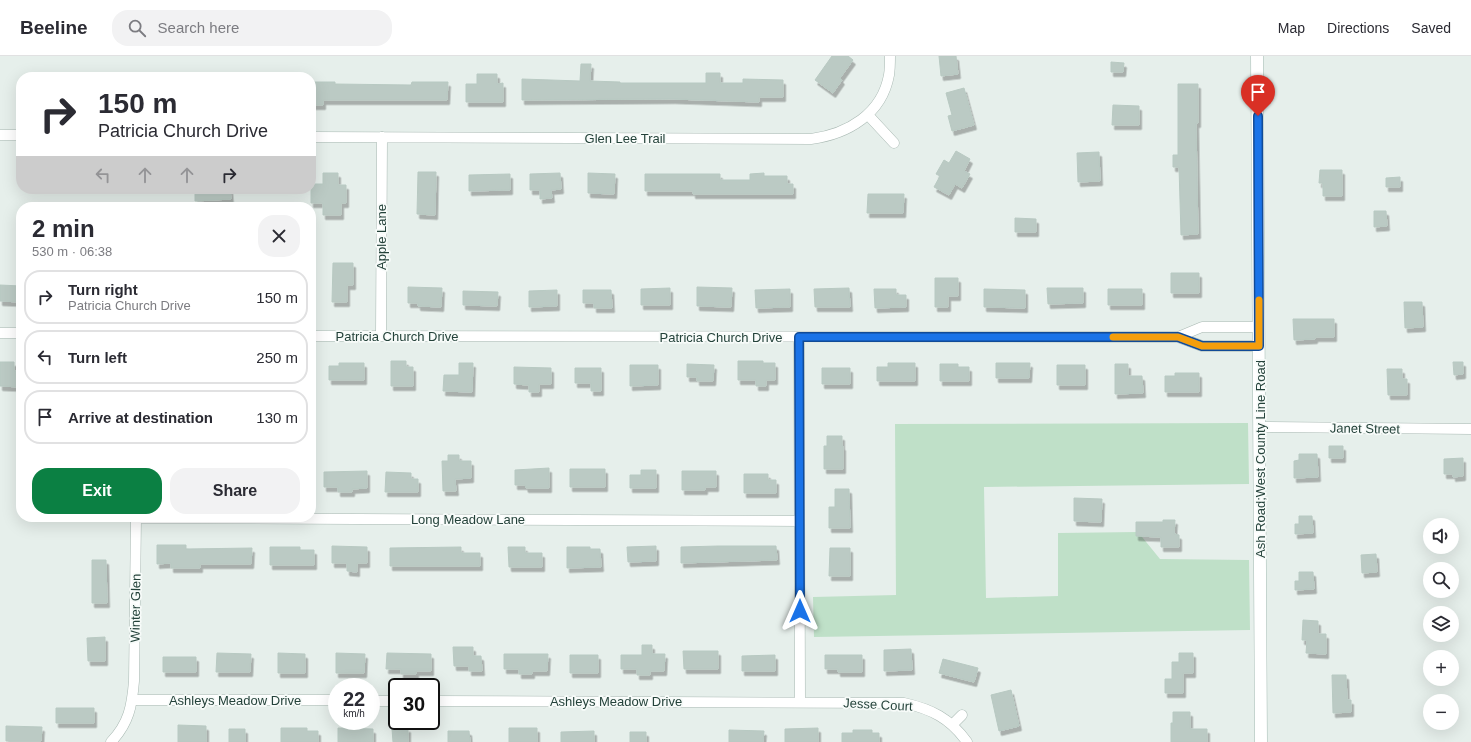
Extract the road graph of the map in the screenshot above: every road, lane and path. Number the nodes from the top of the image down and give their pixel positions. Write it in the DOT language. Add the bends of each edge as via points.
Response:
graph roads {
  1 [pos="890,56"];
  2 [pos="1257,56"];
  3 [pos="868,115"];
  4 [pos="0,135"];
  5 [pos="16,135"];
  6 [pos="316,137"];
  7 [pos="382,137"];
  8 [pos="894,143"];
  9 [pos="1259,327"];
  10 [pos="0,333"];
  11 [pos="16,333"];
  12 [pos="316,336"];
  13 [pos="381,336"];
  14 [pos="799,337"];
  15 [pos="1178,337"];
  16 [pos="1259,346"];
  17 [pos="1260,427"];
  18 [pos="1471,429"];
  19 [pos="316,518"];
  20 [pos="800,521"];
  21 [pos="136,522"];
  22 [pos="132,700"];
  23 [pos="328,700"];
  24 [pos="440,701"];
  25 [pos="800,702"];
  26 [pos="962,715"];
  27 [pos="952,725"];
  28 [pos="111,742"];
  29 [pos="967,742"];
  30 [pos="1261,742"];
  1 -- 3 [label="street, Glen Lee Trail" via="889,75 884,89"];
  2 -- 9 [label="main road, Ash Road;West County Line Road"];
  3 -- 7 [label="street, Glen Lee Trail" via="841,132 811,139"];
  3 -- 8 [label="street"];
  4 -- 5 [label="street"];
  6 -- 7 [label="street, Glen Lee Trail"];
  7 -- 13 [label="street, Apple Lane"];
  9 -- 15 [label="street, Patricia Church Drive" via="1202,327"];
  9 -- 16 [label="main road, Ash Road;West County Line Road"];
  10 -- 11 [label="street"];
  12 -- 13 [label="street, Patricia Church Drive"];
  13 -- 14 [label="street, Patricia Church Drive"];
  14 -- 15 [label="street, Patricia Church Drive"];
  14 -- 20 [label="street"];
  15 -- 16 [label="street, Patricia Church Drive" via="1202,346"];
  16 -- 17 [label="main road, Ash Road;West County Line Road"];
  17 -- 18 [label="street, Janet Street"];
  17 -- 30 [label="main road, Ash Road;West County Line Road"];
  19 -- 20 [label="street, Long Meadow Lane"];
  20 -- 25 [label="street"];
  21 -- 22 [label="street, Winter Glen"];
  22 -- 23 [label="street, Ashleys Meadow Drive"];
  22 -- 28 [label="street, Winter Glen" via="129,716"];
  24 -- 25 [label="street, Ashleys Meadow Drive"];
  25 -- 27 [label="street, Jesse Court" via="904,703 929,709"];
  26 -- 27 [label="street"];
  27 -- 29 [label="street, Jesse Court"];
}
